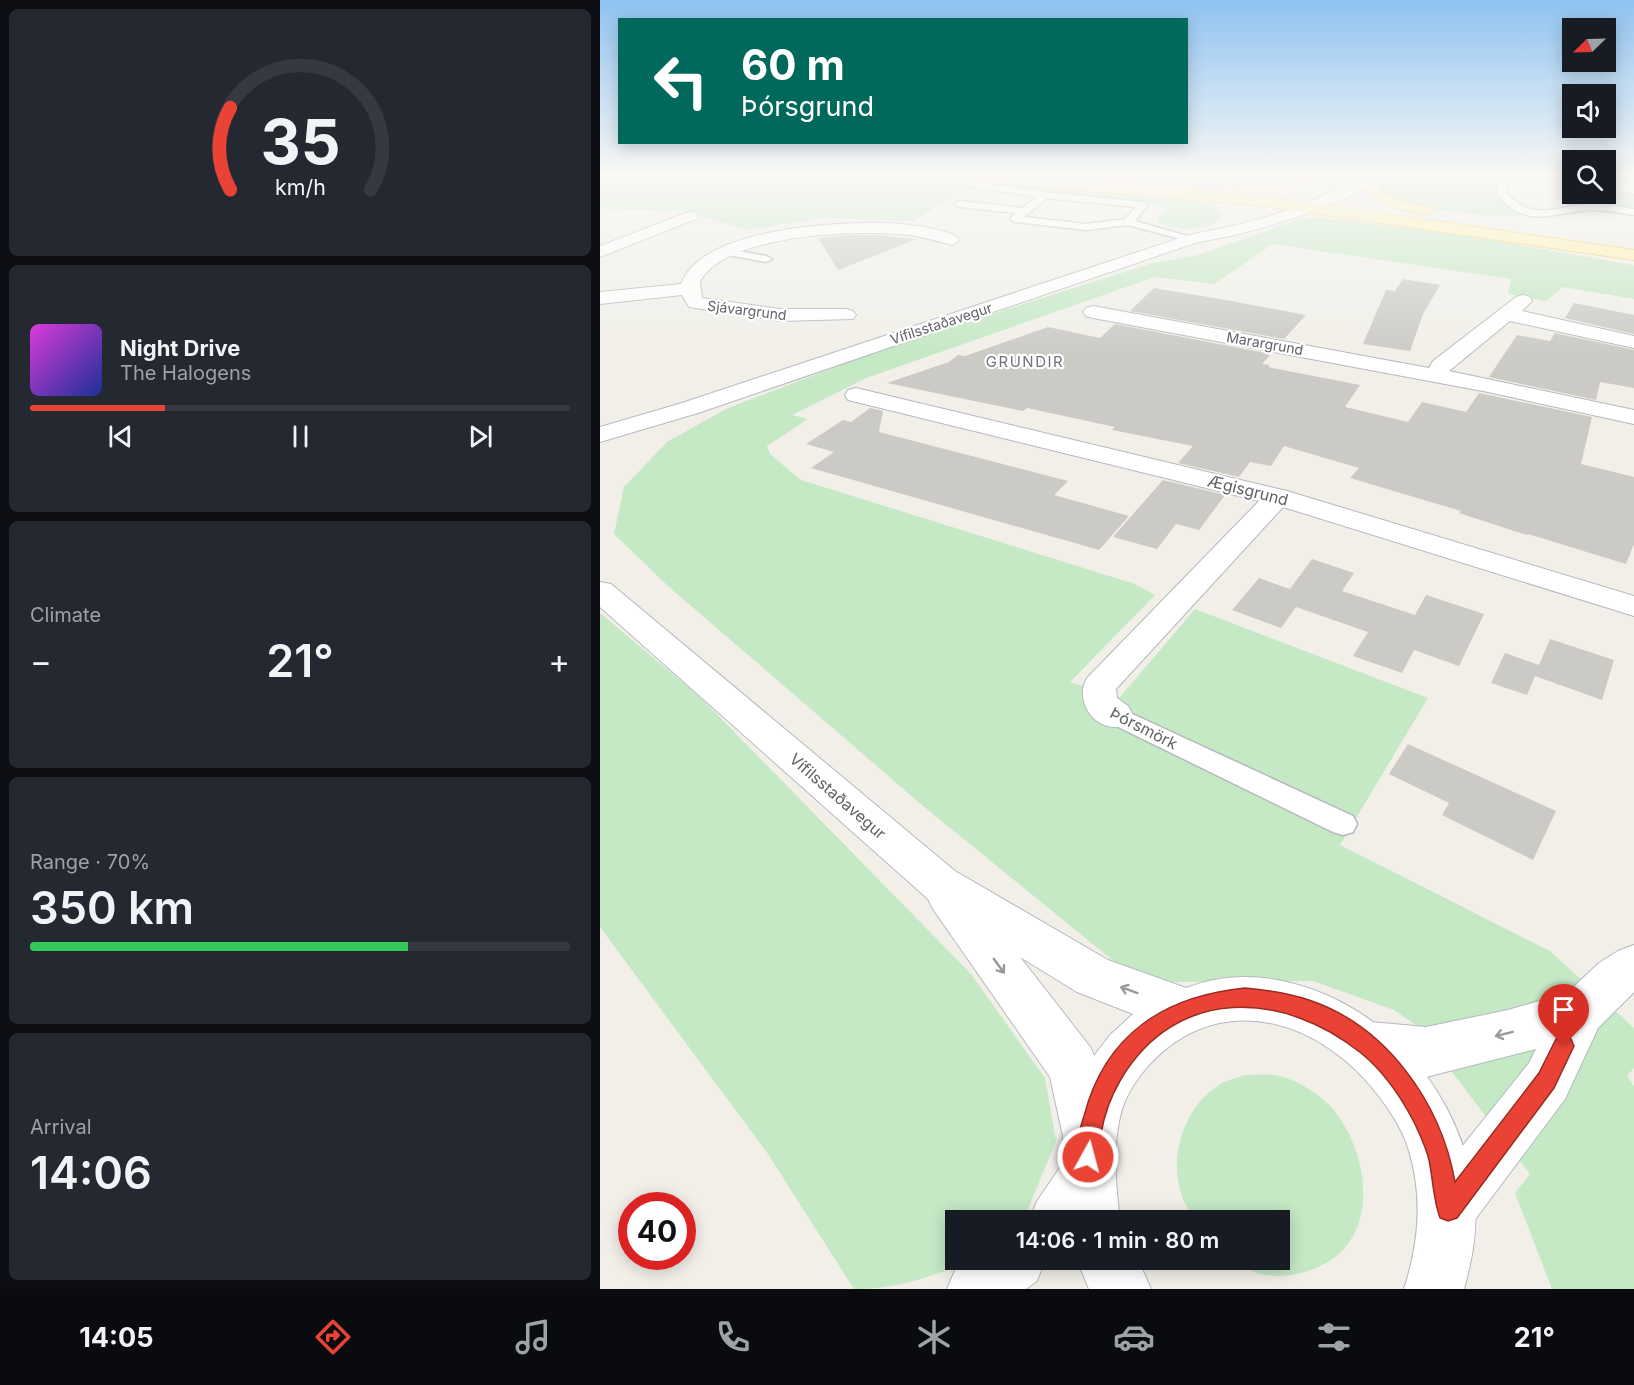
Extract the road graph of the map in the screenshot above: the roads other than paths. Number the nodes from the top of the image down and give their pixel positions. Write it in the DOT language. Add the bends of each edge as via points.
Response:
graph roads {
  1 [pos="643,235"];
  2 [pos="794,235"];
  3 [pos="935,235"];
  4 [pos="1177,235"];
  5 [pos="1198,235"];
  6 [pos="1215,235"];
  7 [pos="1508,235"];
  8 [pos="1571,235"];
  9 [pos="1191,239"];
  10 [pos="952,240"];
  11 [pos="1634,244"];
  12 [pos="600,252"];
  13 [pos="727,252"];
  14 [pos="1634,255"];
  15 [pos="766,259"];
  16 [pos="689,289"];
  17 [pos="600,298"];
  18 [pos="1526,300"];
  19 [pos="1093,312"];
  20 [pos="1507,314"];
  21 [pos="846,315"];
  22 [pos="1634,342"];
  23 [pos="1436,375"];
  24 [pos="856,395"];
  25 [pos="690,408"];
  26 [pos="1634,417"];
  27 [pos="600,435"];
  28 [pos="600,459"];
  29 [pos="1278,497"];
  30 [pos="600,591"];
  31 [pos="1634,606"];
  32 [pos="1115,716"];
  33 [pos="1343,824"];
  34 [pos="940,884"];
  35 [pos="1634,966"];
  36 [pos="1184,1010"];
  37 [pos="1581,1011"];
  38 [pos="1371,1047"];
  39 [pos="1081,1189"];
  40 [pos="1447,1263"];
  41 [pos="1003,1270"];
  42 [pos="1111,1270"];
  43 [pos="977,1289"];
  44 [pos="1121,1289"];
  1 -- 12 [label="street"];
  2 -- 13 [label="street, Sjávargrund"];
  3 -- 10 [label="street, Sjávargrund"];
  4 -- 9 [label="lane"];
  5 -- 9 [label="street, Vífilsstaðavegur"];
  6 -- 9 [label="street, Vífilsstaðavegur"];
  7 -- 14 [label="main road"];
  8 -- 11 [label="main road"];
  9 -- 25 [label="street, Vífilsstaðavegur"];
  13 -- 15 [label="lane"];
  13 -- 16 [label="street, Sjávargrund" via="696,273"];
  16 -- 17 [label="street"];
  16 -- 21 [label="street, Sjávargrund" via="696,303 710,306 780,315"];
  18 -- 20 [label="street"];
  19 -- 23 [label="street, Marargrund"];
  20 -- 22 [label="street"];
  20 -- 23 [label="street" via="1441,366"];
  23 -- 26 [label="street, Marargrund"];
  24 -- 29 [label="street, Ægisgrund"];
  25 -- 27 [label="street, Vífilsstaðavegur"];
  25 -- 28 [label="street, Vífilsstaðavegur"];
  29 -- 31 [label="street, Ægisgrund"];
  29 -- 32 [label="street, Þórsmörk" via="1099,686 1102,704"];
  30 -- 34 [label="street, Vífilsstaðavegur"];
  32 -- 33 [label="lane, Þórsmörk"];
  36 -- 34 [label="street, Vífilsstaðavegur, one-way" via="1094,977"];
  34 -- 39 [label="street, Vífilsstaðavegur, one-way" via="1073,1066"];
  35 -- 37 [label="street"];
  36 -- 38 [label="street, Vífilsstaðavegur" via="1245,997 1278,1001 1310,1010"];
  36 -- 39 [label="street, Vífilsstaðavegur" via="1157,1025 1134,1045 1114,1071 1098,1101"];
  37 -- 38 [label="street, one-way" via="1508,1034 1426,1052"];
  37 -- 40 [label="street"];
  38 -- 40 [label="street, Vífilsstaðavegur" via="1399,1078 1422,1115 1439,1157"];
  41 -- 43 [label="street"];
  42 -- 44 [label="street"];
}
